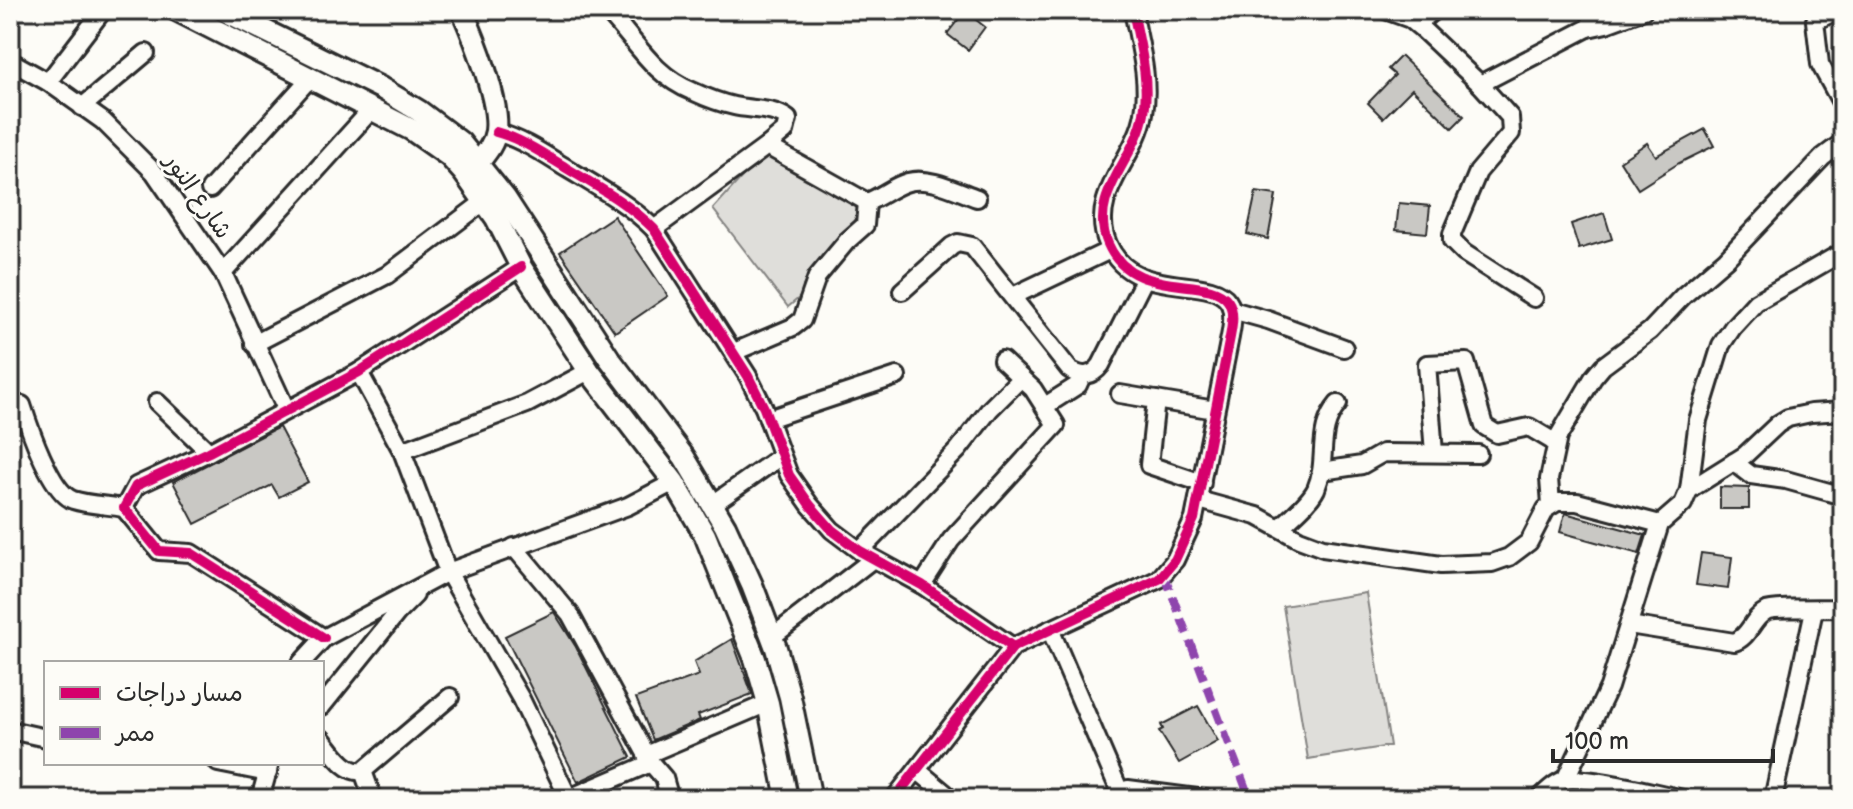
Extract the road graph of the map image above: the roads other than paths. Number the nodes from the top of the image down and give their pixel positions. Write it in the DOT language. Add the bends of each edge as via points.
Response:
graph roads {
  1 [pos="103,10"];
  2 [pos="176,10"];
  3 [pos="223,10"];
  4 [pos="462,10"];
  5 [pos="606,10"];
  6 [pos="1133,10"];
  7 [pos="1385,10"];
  8 [pos="1434,10"];
  9 [pos="1598,10"];
  10 [pos="1644,10"];
  11 [pos="1839,10"];
  12 [pos="1417,24"];
  13 [pos="1588,28"];
  14 [pos="146,53"];
  15 [pos="10,61"];
  16 [pos="311,77"];
  17 [pos="48,82"];
  18 [pos="1480,84"];
  19 [pos="1843,106"];
  20 [pos="82,107"];
  21 [pos="373,108"];
  22 [pos="496,132"];
  23 [pos="1843,142"];
  24 [pos="767,146"];
  25 [pos="478,163"];
  26 [pos="210,189"];
  27 [pos="977,198"];
  28 [pos="485,201"];
  29 [pos="867,202"];
  30 [pos="654,229"];
  31 [pos="1110,250"];
  32 [pos="1843,252"];
  33 [pos="521,267"];
  34 [pos="223,273"];
  35 [pos="1145,278"];
  36 [pos="902,291"];
  37 [pos="1013,296"];
  38 [pos="1534,298"];
  39 [pos="1232,310"];
  40 [pos="254,344"];
  41 [pos="1344,348"];
  42 [pos="734,352"];
  43 [pos="1002,360"];
  44 [pos="589,371"];
  45 [pos="359,372"];
  46 [pos="897,376"];
  47 [pos="1082,376"];
  48 [pos="1021,378"];
  49 [pos="1120,394"];
  50 [pos="1156,400"];
  51 [pos="157,402"];
  52 [pos="1338,404"];
  53 [pos="22,405"];
  54 [pos="1045,406"];
  55 [pos="286,409"];
  56 [pos="1215,410"];
  57 [pos="1843,411"];
  58 [pos="768,419"];
  59 [pos="1556,443"];
  60 [pos="402,451"];
  61 [pos="209,452"];
  62 [pos="1434,453"];
  63 [pos="1478,454"];
  64 [pos="781,456"];
  65 [pos="1734,462"];
  66 [pos="1322,471"];
  67 [pos="674,482"];
  68 [pos="1202,483"];
  69 [pos="1689,490"];
  70 [pos="1843,496"];
  71 [pos="1199,500"];
  72 [pos="713,504"];
  73 [pos="1551,504"];
  74 [pos="124,508"];
  75 [pos="1660,524"];
  76 [pos="1281,527"];
  77 [pos="514,547"];
  78 [pos="867,555"];
  79 [pos="448,572"];
  80 [pos="431,581"];
  81 [pos="922,585"];
  82 [pos="1843,608"];
  83 [pos="1814,610"];
  84 [pos="1629,625"];
  85 [pos="1050,629"];
  86 [pos="772,637"];
  87 [pos="324,638"];
  88 [pos="1013,647"];
  89 [pos="302,661"];
  90 [pos="450,697"];
  91 [pos="768,703"];
  92 [pos="324,704"];
  93 [pos="10,730"];
  94 [pos="44,738"];
  95 [pos="324,741"];
  96 [pos="648,759"];
  97 [pos="271,766"];
  98 [pos="917,770"];
  99 [pos="363,771"];
  100 [pos="1565,780"];
  101 [pos="1597,791"];
  102 [pos="1116,795"];
  103 [pos="260,799"];
  104 [pos="373,799"];
  105 [pos="569,799"];
  106 [pos="670,799"];
  107 [pos="787,799"];
  108 [pos="811,799"];
  109 [pos="894,799"];
  110 [pos="952,799"];
  111 [pos="1205,799"];
  112 [pos="1539,799"];
  113 [pos="1684,799"];
  114 [pos="1773,799"];
  1 -- 17 [label="street"];
  2 -- 16 [label="main road"];
  3 -- 25 [label="main road" via="381,88 443,128"];
  4 -- 22 [label="main road" via="489,87"];
  5 -- 24 [label="street" via="643,56 675,83 725,104 784,115 785,131"];
  6 -- 31 [label="street" via="1145,111 1105,204 1104,235"];
  7 -- 12 [label="street"];
  8 -- 12 [label="street"];
  9 -- 13 [label="street"];
  10 -- 13 [label="street"];
  11 -- 19 [label="street" via="1815,21 1820,64"];
  12 -- 18 [label="street"];
  13 -- 18 [label="street"];
  14 -- 20 [label="street"];
  15 -- 17 [label="street, شارع النور"];
  16 -- 21 [label="main road"];
  16 -- 26 [label="street"];
  17 -- 20 [label="street, شارع النور"];
  18 -- 38 [label="street" via="1510,117 1511,133 1473,180 1452,241"];
  20 -- 34 [label="street, شارع النور" via="154,172"];
  21 -- 28 [label="main road" via="449,156"];
  21 -- 34 [label="street"];
  22 -- 25 [label="main road"];
  22 -- 30 [label="street" via="527,144 602,189"];
  23 -- 59 [label="street" via="1650,331 1603,366"];
  24 -- 29 [label="street"];
  24 -- 30 [label="street"];
  25 -- 72 [label="main road"];
  27 -- 29 [label="street" via="915,181"];
  28 -- 33 [label="main road"];
  28 -- 40 [label="street" via="387,275"];
  29 -- 42 [label="street" via="865,225 817,277 802,320"];
  30 -- 42 [label="street"];
  31 -- 35 [label="street" via="1126,269"];
  31 -- 37 [label="street"];
  32 -- 69 [label="street" via="1756,302 1726,336 1702,402"];
  33 -- 44 [label="main road"];
  33 -- 45 [label="street"];
  34 -- 40 [label="street, شارع النور"];
  35 -- 39 [label="street" via="1219,293"];
  35 -- 47 [label="street" via="1101,365"];
  36 -- 37 [label="street" via="958,243 972,246"];
  37 -- 47 [label="street" via="1069,369"];
  39 -- 41 [label="street"];
  39 -- 56 [label="street"];
  40 -- 55 [label="street, شارع النور"];
  42 -- 58 [label="street"];
  43 -- 48 [label="street"];
  44 -- 60 [label="street" via="527,404"];
  44 -- 67 [label="main road"];
  45 -- 55 [label="street"];
  45 -- 60 [label="street"];
  46 -- 58 [label="street"];
  47 -- 54 [label="street" via="1078,385"];
  48 -- 54 [label="street"];
  48 -- 78 [label="street"];
  49 -- 50 [label="street"];
  50 -- 56 [label="street"];
  50 -- 68 [label="street" via="1149,465"];
  51 -- 61 [label="street"];
  52 -- 66 [label="street" via="1325,427"];
  53 -- 74 [label="street" via="39,452 62,492 72,500"];
  54 -- 81 [label="street" via="1056,425 951,540"];
  55 -- 61 [label="street"];
  56 -- 68 [label="street"];
  57 -- 65 [label="street" via="1788,418"];
  58 -- 64 [label="street"];
  59 -- 62 [label="street" via="1529,427 1490,431 1466,362 1427,364"];
  59 -- 73 [label="street" via="1549,479"];
  60 -- 79 [label="street"];
  61 -- 74 [label="street" via="136,486"];
  62 -- 63 [label="street"];
  62 -- 66 [label="street" via="1383,453 1362,465"];
  64 -- 72 [label="street"];
  64 -- 78 [label="street" via="810,505 832,530"];
  65 -- 69 [label="street"];
  65 -- 70 [label="street" via="1751,475"];
  66 -- 76 [label="street" via="1314,493"];
  67 -- 77 [label="street" via="628,506"];
  67 -- 91 [label="main road" via="719,566"];
  68 -- 71 [label="street"];
  69 -- 75 [label="street" via="1683,504"];
  71 -- 76 [label="street"];
  71 -- 85 [label="street" via="1182,548 1159,579"];
  72 -- 86 [label="main road"];
  73 -- 75 [label="street" via="1577,502"];
  73 -- 76 [label="street" via="1521,550 1478,565 1342,552 1311,545"];
  74 -- 87 [label="street" via="159,551 191,553"];
  75 -- 84 [label="street"];
  77 -- 79 [label="street"];
  77 -- 96 [label="street" via="570,614"];
  78 -- 81 [label="street"];
  78 -- 86 [label="street"];
  79 -- 80 [label="street"];
  79 -- 105 [label="street" via="521,699"];
  80 -- 87 [label="street"];
  80 -- 92 [label="street" via="397,613"];
  81 -- 88 [label="street"];
  82 -- 83 [label="street"];
  83 -- 84 [label="street" via="1765,611 1734,642"];
  83 -- 114 [label="street"];
  84 -- 100 [label="street" via="1605,696"];
  85 -- 88 [label="street"];
  85 -- 102 [label="street"];
  86 -- 108 [label="main road"];
  87 -- 89 [label="street"];
  88 -- 98 [label="street"];
  90 -- 99 [label="street"];
  91 -- 96 [label="street"];
  91 -- 107 [label="main road"];
  93 -- 94 [label="street"];
  95 -- 99 [label="street" via="346,767"];
  96 -- 105 [label="street"];
  96 -- 106 [label="street" via="664,778"];
  97 -- 103 [label="street"];
  98 -- 109 [label="street"];
  98 -- 110 [label="street"];
  99 -- 104 [label="street"];
  100 -- 101 [label="street"];
  100 -- 112 [label="street"];
  101 -- 113 [label="street"];
  102 -- 111 [label="street" via="1150,790"];
}
